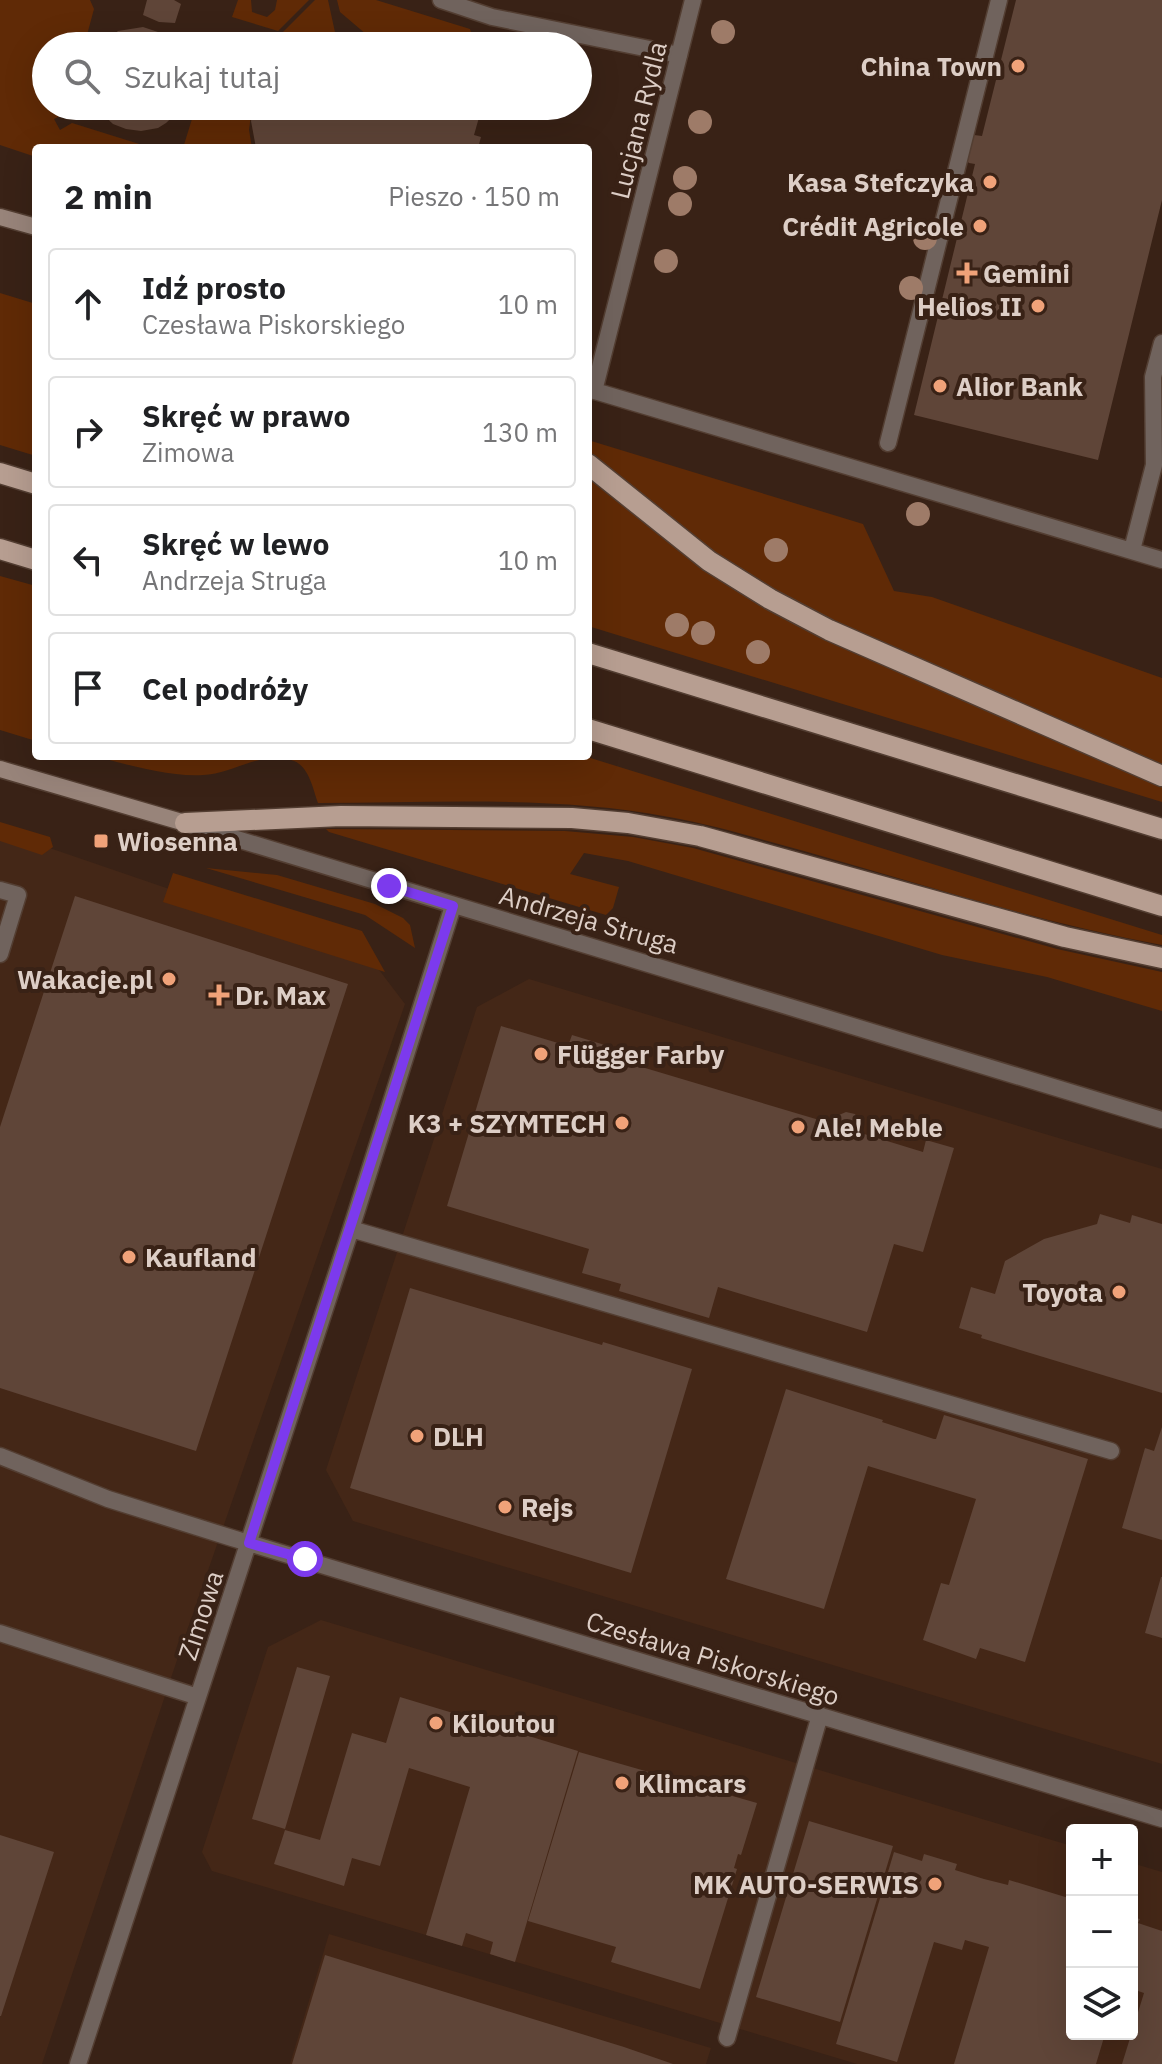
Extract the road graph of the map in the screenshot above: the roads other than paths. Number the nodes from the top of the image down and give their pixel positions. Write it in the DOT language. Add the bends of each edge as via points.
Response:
graph roads {
  1 [pos="441,0"];
  2 [pos="693,0"];
  3 [pos="999,0"];
  4 [pos="566,32"];
  5 [pos="592,37"];
  6 [pos="679,55"];
  7 [pos="0,217"];
  8 [pos="32,226"];
  9 [pos="1162,343"];
  10 [pos="592,386"];
  11 [pos="592,390"];
  12 [pos="888,443"];
  13 [pos="592,467"];
  14 [pos="0,473"];
  15 [pos="32,483"];
  16 [pos="0,549"];
  17 [pos="1132,550"];
  18 [pos="32,559"];
  19 [pos="1162,560"];
  20 [pos="592,654"];
  21 [pos="592,730"];
  22 [pos="0,769"];
  23 [pos="1162,776"];
  24 [pos="185,823"];
  25 [pos="1162,829"];
  26 [pos="0,890"];
  27 [pos="453,906"];
  28 [pos="1162,906"];
  29 [pos="0,954"];
  30 [pos="1162,958"];
  31 [pos="1162,1120"];
  32 [pos="351,1229"];
  33 [pos="1111,1451"];
  34 [pos="0,1456"];
  35 [pos="249,1543"];
  36 [pos="0,1633"];
  37 [pos="198,1697"];
  38 [pos="820,1715"];
  39 [pos="1162,1819"];
  40 [pos="727,2038"];
  41 [pos="78,2064"];
  1 -- 4 [label="street"];
  2 -- 6 [label="street, Lucjana Rydla"];
  3 -- 12 [label="street"];
  5 -- 6 [label="street"];
  6 -- 10 [label="street, Lucjana Rydla"];
  7 -- 8 [label="street"];
  9 -- 17 [label="street" via="1153,377 1154,465"];
  11 -- 17 [label="street"];
  13 -- 23 [label="main road" via="709,561 783,607"];
  14 -- 15 [label="main road"];
  16 -- 18 [label="main road"];
  17 -- 19 [label="street"];
  20 -- 25 [label="main road"];
  21 -- 28 [label="main road"];
  22 -- 24 [label="street, Andrzeja Struga"];
  24 -- 27 [label="street, Andrzeja Struga"];
  24 -- 30 [label="main road" via="341,816 572,818 648,825"];
  26 -- 29 [label="street" via="18,895"];
  27 -- 31 [label="street, Andrzeja Struga"];
  27 -- 32 [label="street, Zimowa"];
  32 -- 33 [label="street"];
  32 -- 35 [label="street, Zimowa"];
  34 -- 35 [label="street, Czesława Piskorskiego" via="108,1499"];
  35 -- 37 [label="street, Zimowa"];
  35 -- 38 [label="street, Czesława Piskorskiego"];
  36 -- 37 [label="street"];
  37 -- 41 [label="street, Zimowa"];
  38 -- 39 [label="street, Czesława Piskorskiego"];
  38 -- 40 [label="street"];
}
